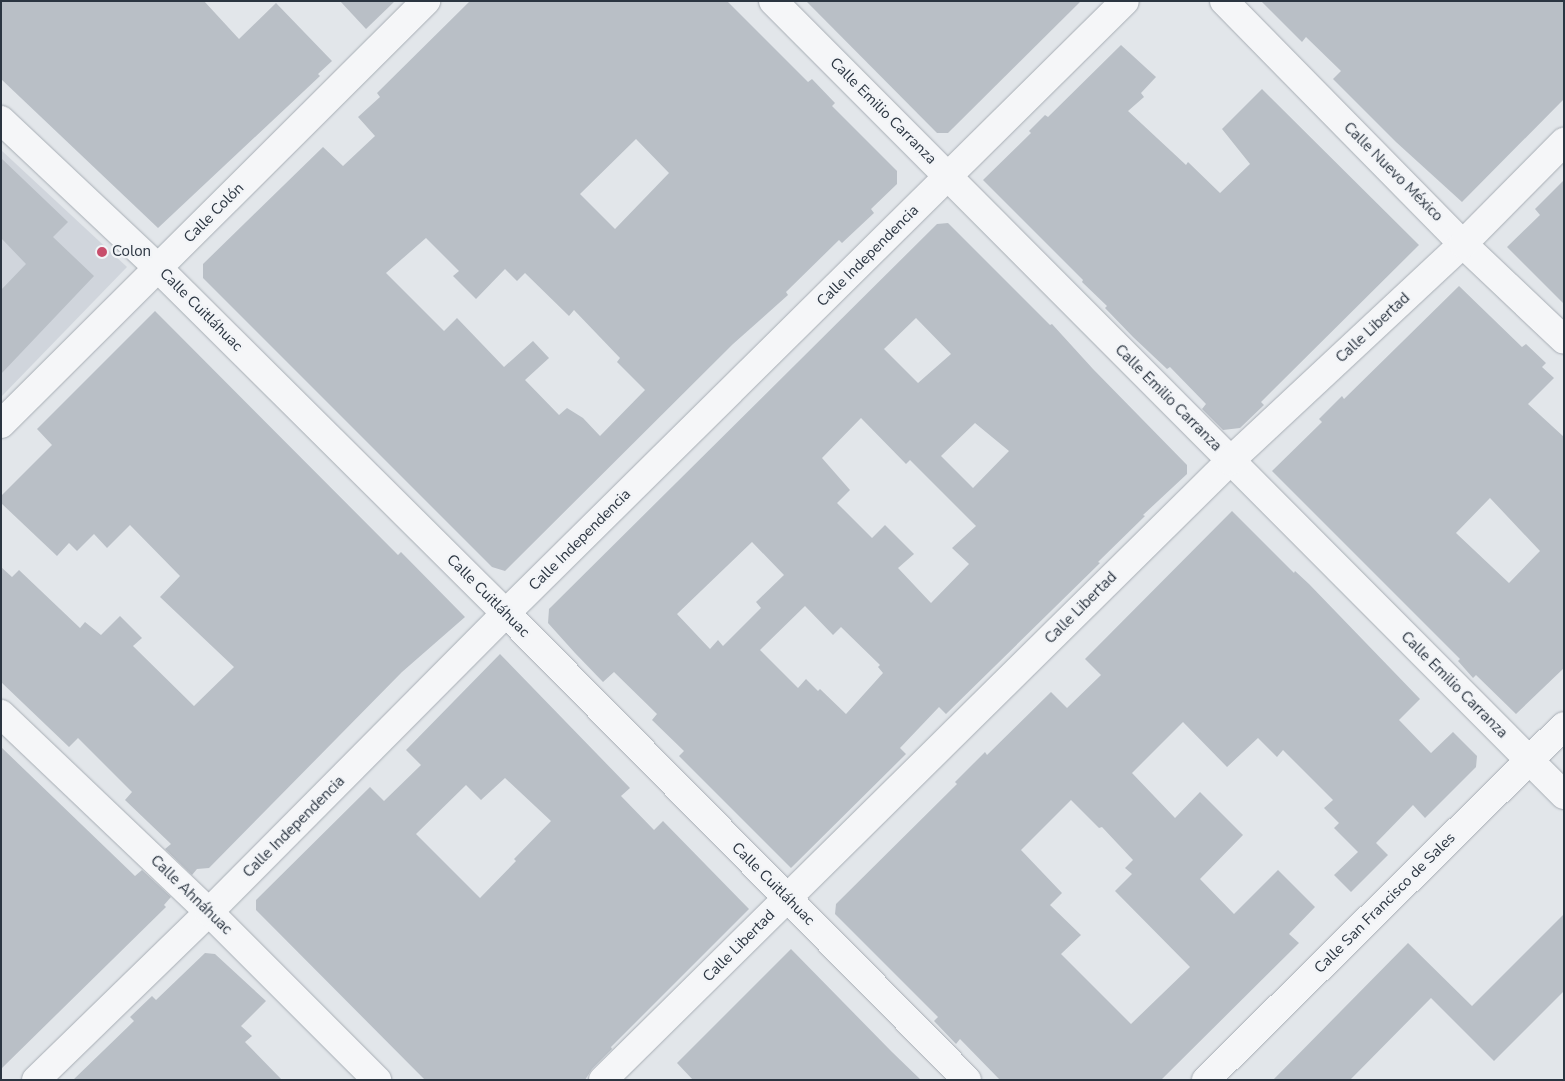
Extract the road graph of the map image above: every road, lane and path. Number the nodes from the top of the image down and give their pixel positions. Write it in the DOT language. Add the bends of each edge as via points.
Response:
graph roads {
  1 [pos="426,1"];
  2 [pos="773,1"];
  3 [pos="1125,1"];
  4 [pos="1224,1"];
  5 [pos="1,120"];
  6 [pos="1564,142"];
  7 [pos="949,176"];
  8 [pos="1463,244"];
  9 [pos="158,268"];
  10 [pos="1564,340"];
  11 [pos="1,424"];
  12 [pos="1230,462"];
  13 [pos="506,613"];
  14 [pos="1,714"];
  15 [pos="1564,726"];
  16 [pos="1530,760"];
  17 [pos="1564,794"];
  18 [pos="787,898"];
  19 [pos="210,912"];
  20 [pos="36,1080"];
  21 [pos="377,1080"];
  22 [pos="603,1080"];
  23 [pos="967,1080"];
  24 [pos="1206,1080"];
  1 -- 9 [label="street, Calle Colón"];
  2 -- 7 [label="street, Calle Emilio Carranza"];
  3 -- 7 [label="street, Calle Independencia"];
  4 -- 8 [label="street, Calle Nuevo México"];
  5 -- 9 [label="street, Calle Cuitláhuac"];
  6 -- 8 [label="street, Calle Libertad"];
  7 -- 12 [label="street, Calle Emilio Carranza"];
  7 -- 13 [label="street, Calle Independencia"];
  8 -- 10 [label="street, Calle Nuevo México"];
  8 -- 12 [label="street, Calle Libertad"];
  9 -- 11 [label="street, Calle Colón"];
  9 -- 13 [label="street, Calle Cuitláhuac"];
  12 -- 16 [label="street, Calle Emilio Carranza"];
  12 -- 18 [label="street, Calle Libertad"];
  13 -- 18 [label="street, Calle Cuitláhuac"];
  13 -- 19 [label="street, Calle Independencia"];
  14 -- 19 [label="street, Calle Ahnáhuac"];
  15 -- 16 [label="street, Calle San Francisco de Sales"];
  16 -- 17 [label="street, Calle Emilio Carranza"];
  16 -- 24 [label="street, Calle San Francisco de Sales"];
  18 -- 22 [label="street, Calle Libertad"];
  18 -- 23 [label="street, Calle Cuitláhuac"];
  19 -- 20 [label="street, Calle Independencia"];
  19 -- 21 [label="street, Calle Ahnáhuac"];
}
